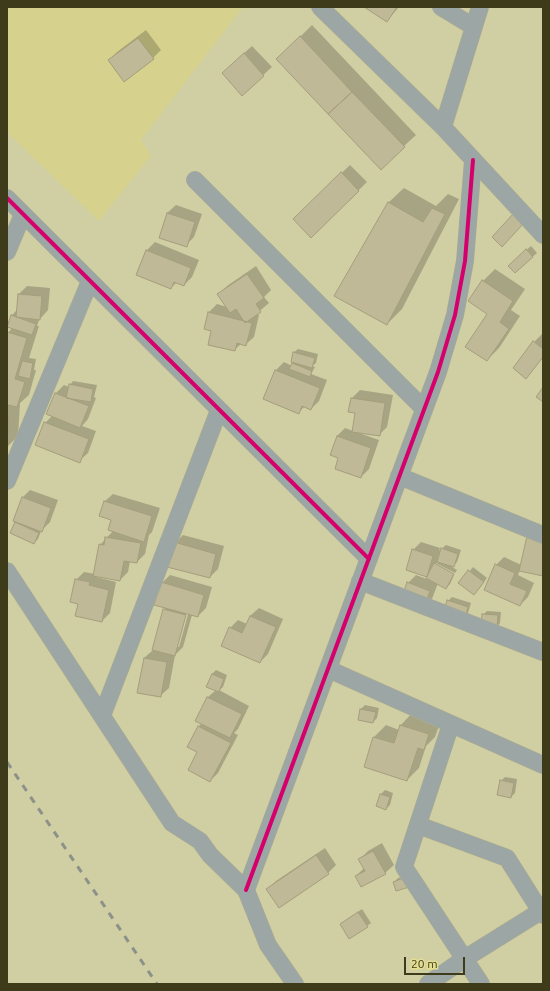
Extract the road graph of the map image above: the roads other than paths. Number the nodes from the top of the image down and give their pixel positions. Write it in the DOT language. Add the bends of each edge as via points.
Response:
graph roads {
  1 [pos="320,7"];
  2 [pos="441,7"];
  3 [pos="480,7"];
  4 [pos="474,27"];
  5 [pos="443,127"];
  6 [pos="473,160"];
  7 [pos="195,180"];
  8 [pos="7,198"];
  9 [pos="23,214"];
  10 [pos="543,236"];
  11 [pos="7,252"];
  12 [pos="90,281"];
  13 [pos="424,409"];
  14 [pos="219,410"];
  15 [pos="399,476"];
  16 [pos="7,481"];
  17 [pos="543,534"];
  18 [pos="368,559"];
  19 [pos="7,571"];
  20 [pos="360,581"];
  21 [pos="543,652"];
  22 [pos="328,669"];
  23 [pos="102,716"];
  24 [pos="451,724"];
  25 [pos="543,765"];
  26 [pos="418,825"];
  27 [pos="246,890"];
  28 [pos="542,913"];
  29 [pos="464,959"];
  30 [pos="295,984"];
  31 [pos="428,984"];
  32 [pos="481,984"];
  1 -- 5 [label="street"];
  2 -- 4 [label="street"];
  3 -- 4 [label="street"];
  4 -- 5 [label="street"];
  5 -- 6 [label="street"];
  6 -- 10 [label="street"];
  6 -- 13 [label="street" via="465,261 455,315"];
  7 -- 13 [label="street"];
  8 -- 9 [label="street"];
  9 -- 11 [label="street"];
  9 -- 12 [label="street"];
  12 -- 14 [label="street"];
  12 -- 16 [label="street"];
  13 -- 15 [label="street"];
  14 -- 18 [label="street"];
  14 -- 23 [label="street"];
  15 -- 17 [label="street"];
  15 -- 18 [label="street"];
  18 -- 20 [label="street"];
  19 -- 23 [label="street"];
  20 -- 21 [label="street"];
  20 -- 22 [label="street"];
  22 -- 24 [label="street"];
  22 -- 27 [label="street"];
  23 -- 27 [label="street" via="172,823 200,841 210,855"];
  24 -- 25 [label="street"];
  24 -- 26 [label="street"];
  26 -- 28 [label="street" via="507,858"];
  26 -- 29 [label="street" via="404,867"];
  27 -- 30 [label="street" via="268,945"];
  28 -- 29 [label="street"];
  29 -- 31 [label="street"];
  29 -- 32 [label="street"];
}
